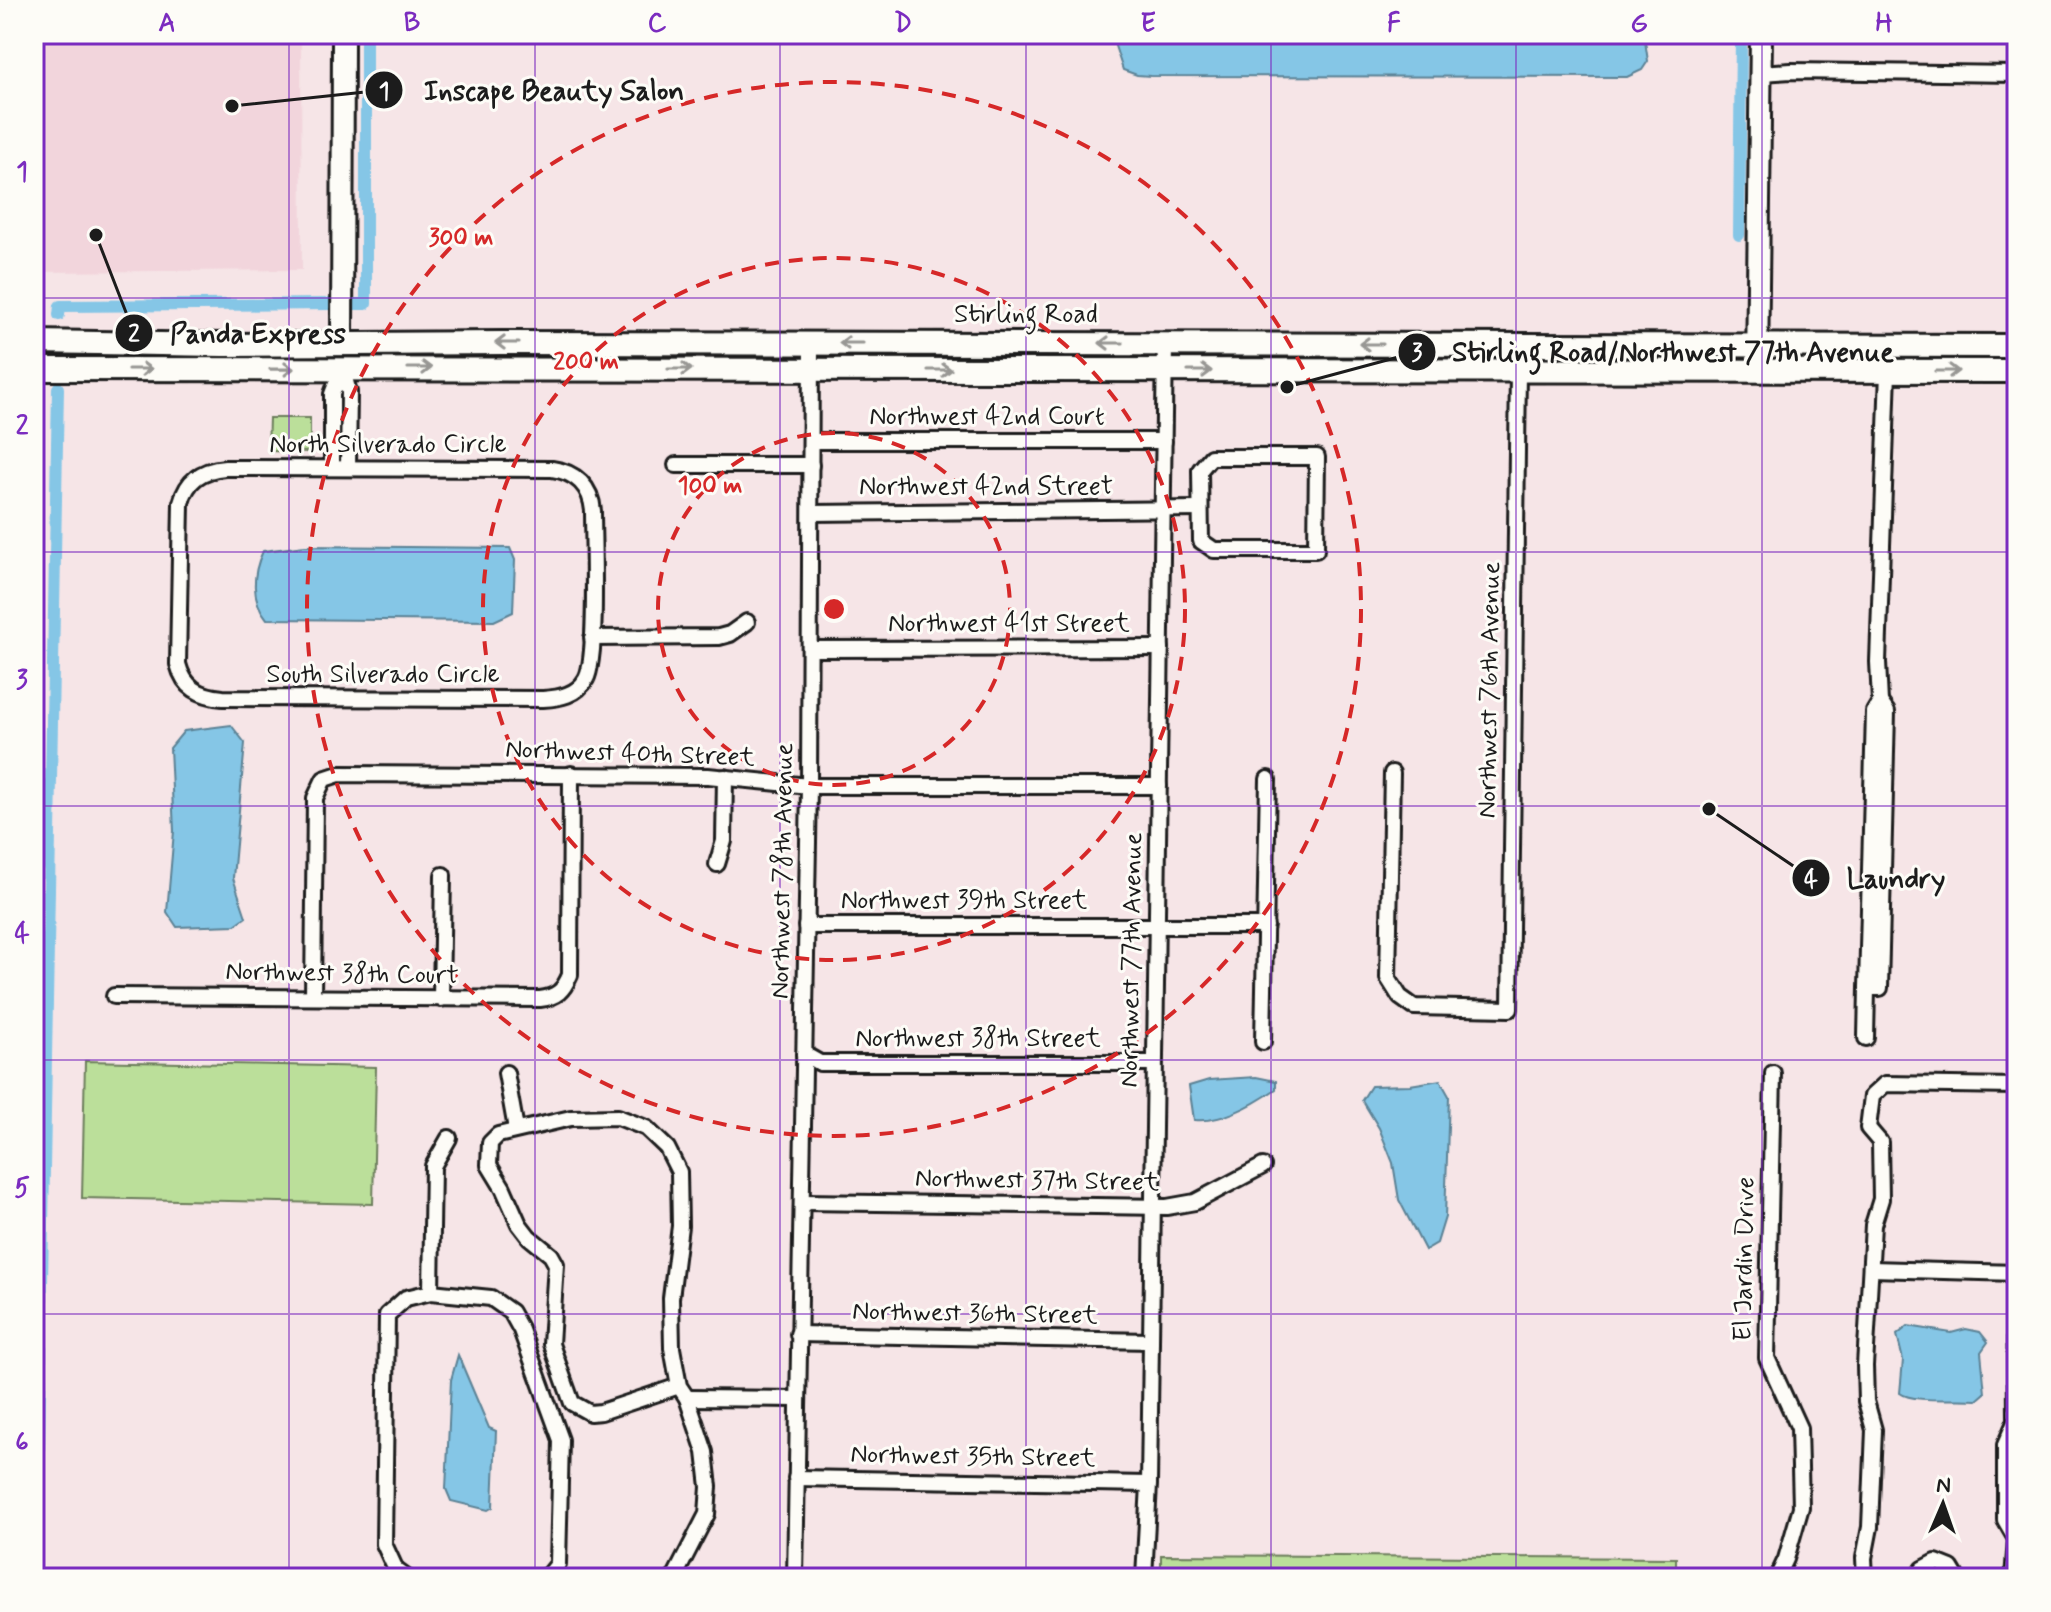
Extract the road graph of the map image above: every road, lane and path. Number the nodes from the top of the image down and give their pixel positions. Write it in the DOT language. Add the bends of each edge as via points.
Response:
graph roads {
  1 [pos="343,34"];
  2 [pos="1761,34"];
  3 [pos="1761,73"];
  4 [pos="2017,74"];
  5 [pos="34,342"];
  6 [pos="127,343"];
  7 [pos="811,343"];
  8 [pos="1165,343"];
  9 [pos="342,344"];
  10 [pos="375,344"];
  11 [pos="1757,346"];
  12 [pos="2017,346"];
  13 [pos="342,368"];
  14 [pos="34,369"];
  15 [pos="98,369"];
  16 [pos="810,370"];
  17 [pos="1165,370"];
  18 [pos="1757,370"];
  19 [pos="1518,371"];
  20 [pos="1888,371"];
  21 [pos="2017,371"];
  22 [pos="811,441"];
  23 [pos="1164,441"];
  24 [pos="676,465"];
  25 [pos="811,465"];
  26 [pos="332,468"];
  27 [pos="348,468"];
  28 [pos="1200,509"];
  29 [pos="1163,510"];
  30 [pos="811,513"];
  31 [pos="747,622"];
  32 [pos="592,638"];
  33 [pos="1161,648"];
  34 [pos="810,649"];
  35 [pos="190,687"];
  36 [pos="1392,773"];
  37 [pos="571,774"];
  38 [pos="725,777"];
  39 [pos="1268,779"];
  40 [pos="809,786"];
  41 [pos="1159,786"];
  42 [pos="717,864"];
  43 [pos="443,875"];
  44 [pos="1157,924"];
  45 [pos="806,926"];
  46 [pos="1266,926"];
  47 [pos="114,996"];
  48 [pos="313,997"];
  49 [pos="441,999"];
  50 [pos="1866,1038"];
  51 [pos="1263,1042"];
  52 [pos="804,1054"];
  53 [pos="1154,1063"];
  54 [pos="506,1073"];
  55 [pos="1773,1073"];
  56 [pos="2017,1086"];
  57 [pos="516,1129"];
  58 [pos="449,1138"];
  59 [pos="1263,1166"];
  60 [pos="802,1202"];
  61 [pos="1151,1206"];
  62 [pos="1871,1269"];
  63 [pos="2016,1273"];
  64 [pos="431,1292"];
  65 [pos="798,1334"];
  66 [pos="1151,1341"];
  67 [pos="683,1392"];
  68 [pos="797,1399"];
  69 [pos="796,1478"];
  70 [pos="1149,1484"];
  71 [pos="401,1574"];
  72 [pos="546,1577"];
  73 [pos="674,1578"];
  74 [pos="795,1578"];
  75 [pos="1144,1578"];
  76 [pos="1777,1578"];
  77 [pos="1865,1578"];
  78 [pos="1918,1578"];
  79 [pos="1957,1578"];
  80 [pos="2013,1578"];
  1 -- 9 [label="street"];
  2 -- 3 [label="street"];
  3 -- 4 [label="street"];
  3 -- 11 [label="street"];
  5 -- 6 [label="main road, Stirling Road"];
  6 -- 9 [label="main road, Stirling Road"];
  6 -- 15 [label="main road"];
  8 -- 7 [label="main road, Stirling Road, one-way"];
  7 -- 10 [label="main road, Stirling Road, one-way"];
  7 -- 16 [label="street, Northwest 78th Avenue"];
  11 -- 8 [label="main road, Stirling Road, one-way"];
  8 -- 17 [label="street, Northwest 77th Avenue"];
  9 -- 10 [label="main road, Stirling Road"];
  10 -- 13 [label="main road" via="353,355"];
  11 -- 12 [label="main road, Stirling Road"];
  11 -- 18 [label="street"];
  15 -- 13 [label="main road, one-way"];
  13 -- 16 [label="main road, one-way"];
  13 -- 26 [label="street" via="332,394"];
  13 -- 27 [label="street" via="349,392"];
  14 -- 15 [label="main road"];
  16 -- 17 [label="main road, one-way"];
  16 -- 22 [label="street, Northwest 78th Avenue"];
  17 -- 19 [label="main road, one-way"];
  17 -- 23 [label="street, Northwest 77th Avenue"];
  18 -- 19 [label="main road"];
  18 -- 20 [label="main road"];
  19 -- 36 [label="street, Northwest 76th Avenue" via="1510,1009 1414,1007 1388,978"];
  20 -- 21 [label="main road, one-way"];
  20 -- 50 [label="street" via="1878,662 1880,702 1887,712 1883,933 1880,988 1867,988"];
  22 -- 23 [label="street, Northwest 42nd Court"];
  22 -- 25 [label="street, Northwest 78th Avenue"];
  23 -- 29 [label="street, Northwest 77th Avenue"];
  24 -- 25 [label="street"];
  25 -- 30 [label="street, Northwest 78th Avenue"];
  26 -- 27 [label="street, North Silverado Circle"];
  26 -- 35 [label="street, North Silverado Circle" via="217,469 192,480 185,490 178,642 181,674"];
  27 -- 32 [label="street, North Silverado Circle" via="552,469 582,482 593,511"];
  28 -- 28 [label="street" via="1201,541 1214,550 1316,550 1317,457 1211,457 1200,470"];
  28 -- 29 [label="street, Northwest 42nd Street"];
  29 -- 30 [label="street, Northwest 42nd Street"];
  29 -- 33 [label="street, Northwest 77th Avenue"];
  30 -- 34 [label="street, Northwest 78th Avenue"];
  31 -- 32 [label="street" via="715,638"];
  32 -- 35 [label="street, South Silverado Circle" via="589,672 577,690 564,697 223,698"];
  33 -- 34 [label="street, Northwest 41st Street"];
  33 -- 41 [label="street, Northwest 77th Avenue"];
  34 -- 40 [label="street, Northwest 78th Avenue"];
  37 -- 38 [label="street, Northwest 40th Street"];
  37 -- 48 [label="street, Northwest 40th Street" via="339,774 324,779 315,798"];
  37 -- 49 [label="street, Northwest 38th Court" via="570,975 565,986 556,997 540,999"];
  38 -- 40 [label="street, Northwest 40th Street"];
  38 -- 42 [label="street" via="724,841"];
  39 -- 46 [label="street"];
  40 -- 41 [label="street, Northwest 40th Street"];
  40 -- 45 [label="street, Northwest 78th Avenue"];
  41 -- 44 [label="street, Northwest 77th Avenue"];
  43 -- 49 [label="street"];
  44 -- 45 [label="street, Northwest 39th Street"];
  44 -- 46 [label="street, Northwest 39th Street"];
  44 -- 53 [label="street, Northwest 77th Avenue"];
  45 -- 52 [label="street, Northwest 78th Avenue"];
  46 -- 51 [label="street"];
  47 -- 48 [label="street, Northwest 38th Court"];
  48 -- 49 [label="street, Northwest 38th Court"];
  52 -- 53 [label="street, Northwest 38th Street" via="820,1063"];
  52 -- 60 [label="street, Northwest 78th Avenue"];
  53 -- 61 [label="street, Northwest 77th Avenue"];
  54 -- 57 [label="street"];
  55 -- 76 [label="street, El Jardin Drive" via="1767,1358 1799,1428 1801,1507"];
  56 -- 62 [label="street" via="1885,1084 1872,1096 1868,1128 1880,1142 1881,1199 1873,1225"];
  57 -- 67 [label="street" via="571,1118 618,1117 646,1128 667,1148 679,1172 681,1195 671,1298 672,1348"];
  57 -- 67 [label="street" via="490,1143 489,1165 519,1224 556,1264 551,1344 572,1403 590,1413 601,1412"];
  58 -- 64 [label="street" via="433,1166"];
  59 -- 61 [label="street, Northwest 37th Street" via="1195,1202"];
  60 -- 61 [label="street, Northwest 37th Street"];
  60 -- 65 [label="street, Northwest 78th Avenue"];
  61 -- 66 [label="street, Northwest 77th Avenue"];
  62 -- 63 [label="street"];
  62 -- 77 [label="street" via="1865,1366 1874,1430"];
  63 -- 80 [label="street" via="2016,1420 2005,1445 2005,1520 2016,1539"];
  64 -- 71 [label="street" via="406,1298 387,1315 384,1544"];
  64 -- 72 [label="street" via="491,1298 511,1312 521,1330 561,1440 558,1564"];
  65 -- 66 [label="street, Northwest 36th Street"];
  65 -- 68 [label="street, Northwest 78th Avenue"];
  66 -- 70 [label="street, Northwest 77th Avenue"];
  67 -- 68 [label="street"];
  67 -- 73 [label="street" via="705,1452 709,1487 707,1514"];
  68 -- 69 [label="street, Northwest 78th Avenue"];
  69 -- 70 [label="street, Northwest 35th Street"];
  69 -- 74 [label="street, Northwest 78th Avenue"];
  70 -- 75 [label="street, Northwest 77th Avenue"];
  78 -- 79 [label="street" via="1936,1562 1951,1568"];
}
